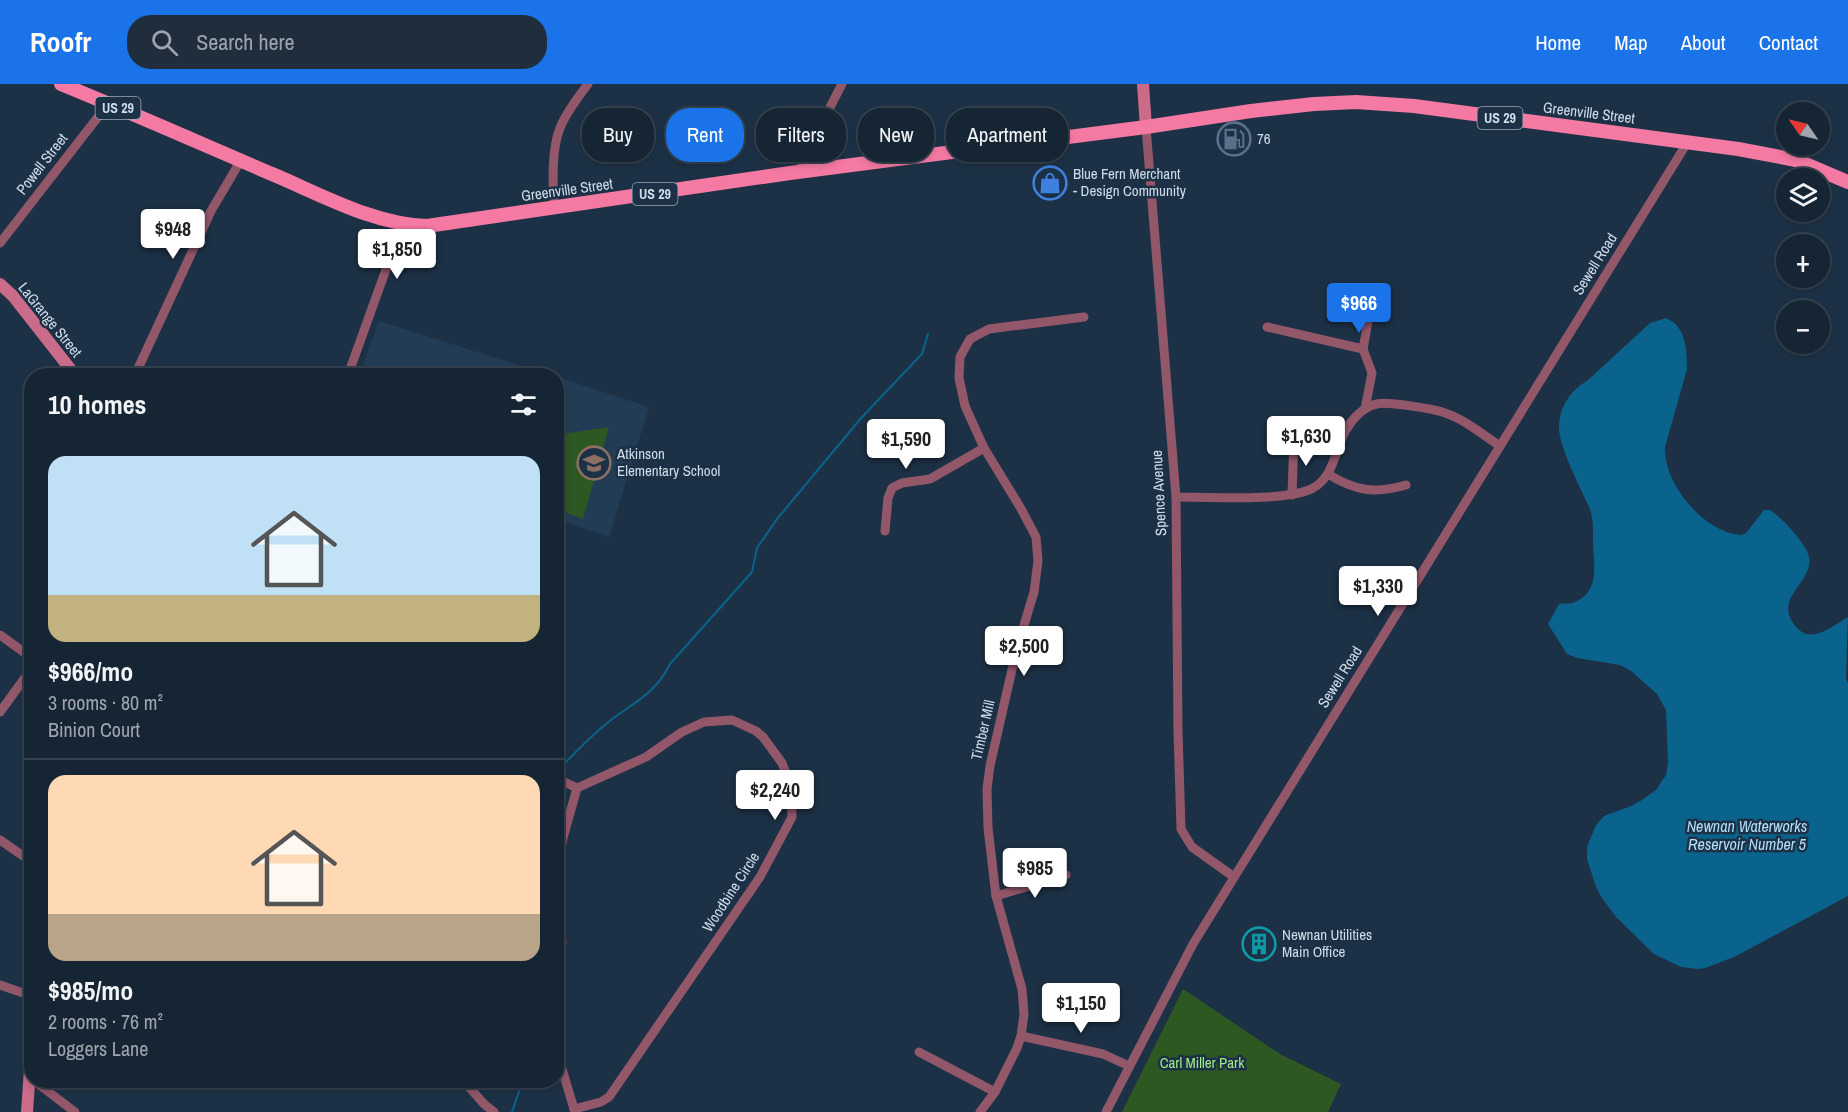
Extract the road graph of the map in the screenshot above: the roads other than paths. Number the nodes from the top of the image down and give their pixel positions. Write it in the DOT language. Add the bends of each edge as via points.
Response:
graph roads {
  1 [pos="61,84"];
  2 [pos="588,84"];
  3 [pos="842,84"];
  4 [pos="1143,84"];
  5 [pos="108,104"];
  6 [pos="1146,127"];
  7 [pos="1688,143"];
  8 [pos="241,160"];
  9 [pos="799,172"];
  10 [pos="1848,182"];
  11 [pos="554,209"];
  12 [pos="402,225"];
  13 [pos="0,226"];
  14 [pos="8,233"];
  15 [pos="0,243"];
  16 [pos="0,284"];
  17 [pos="1084,317"];
  18 [pos="1368,321"];
  19 [pos="1267,327"];
  20 [pos="1363,348"];
  21 [pos="70,368"];
  22 [pos="138,368"];
  23 [pos="351,368"];
  24 [pos="1365,409"];
  25 [pos="1294,437"];
  26 [pos="1500,446"];
  27 [pos="984,448"];
  28 [pos="1328,474"];
  29 [pos="1406,485"];
  30 [pos="1292,495"];
  31 [pos="1176,498"];
  32 [pos="885,531"];
  33 [pos="0,635"];
  34 [pos="24,652"];
  35 [pos="24,679"];
  36 [pos="0,712"];
  37 [pos="564,782"];
  38 [pos="577,788"];
  39 [pos="564,831"];
  40 [pos="0,840"];
  41 [pos="24,856"];
  42 [pos="1066,876"];
  43 [pos="1234,877"];
  44 [pos="996,896"];
  45 [pos="0,985"];
  46 [pos="24,993"];
  47 [pos="1022,1036"];
  48 [pos="919,1052"];
  49 [pos="1129,1066"];
  50 [pos="564,1078"];
  51 [pos="30,1088"];
  52 [pos="43,1088"];
  53 [pos="470,1088"];
  54 [pos="995,1092"];
  55 [pos="573,1110"];
  56 [pos="27,1112"];
  57 [pos="75,1112"];
  58 [pos="494,1112"];
  59 [pos="980,1112"];
  60 [pos="1106,1112"];
  1 -- 5 [label="main road, Greenville Street / US 29"];
  2 -- 11 [label="street" via="559,129"];
  3 -- 9 [label="street"];
  4 -- 6 [label="street, Spence Avenue"];
  5 -- 8 [label="main road, Greenville Street / US 29"];
  5 -- 14 [label="street, Powell Street"];
  6 -- 7 [label="main road, Greenville Street / US 29" via="1255,110 1356,102 1414,106"];
  6 -- 9 [label="main road, Greenville Street / US 29"];
  6 -- 31 [label="street, Spence Avenue"];
  7 -- 10 [label="main road, Greenville Street / US 29" via="1796,160"];
  7 -- 26 [label="street, Sewell Road"];
  8 -- 12 [label="main road, Greenville Street / US 29"];
  8 -- 22 [label="street" via="211,211"];
  9 -- 11 [label="main road, Greenville Street / US 29"];
  11 -- 12 [label="main road, Greenville Street / US 29" via="427,226"];
  12 -- 23 [label="street"];
  13 -- 14 [label="street"];
  14 -- 15 [label="street, Powell Street"];
  16 -- 21 [label="street, LaGrange Street"];
  17 -- 27 [label="street, Timber Mill" via="989,329 970,339 960,357 959,378 965,406"];
  18 -- 20 [label="street"];
  19 -- 20 [label="street"];
  20 -- 24 [label="street" via="1372,373"];
  24 -- 26 [label="street" via="1378,403 1445,412"];
  24 -- 28 [label="street" via="1345,431"];
  25 -- 30 [label="street"];
  26 -- 43 [label="street, Sewell Road"];
  27 -- 32 [label="street" via="930,479 892,488"];
  27 -- 44 [label="street, Timber Mill" via="1036,537 1038,561 987,789"];
  28 -- 29 [label="street" via="1363,490 1391,490"];
  28 -- 30 [label="street" via="1311,489"];
  30 -- 31 [label="street"];
  31 -- 43 [label="street, Spence Avenue" via="1181,829 1192,847"];
  33 -- 34 [label="street"];
  35 -- 36 [label="street"];
  37 -- 38 [label="street"];
  38 -- 39 [label="street"];
  38 -- 55 [label="street, Woodbine Circle" via="646,757 704,722 732,720 763,737 782,763 791,787 792,817 760,878 611,1094 601,1102"];
  40 -- 41 [label="street"];
  42 -- 44 [label="street"];
  43 -- 49 [label="street, Sewell Road" via="1193,944"];
  44 -- 47 [label="street, Timber Mill" via="1022,989"];
  45 -- 46 [label="street"];
  47 -- 49 [label="street" via="1096,1052"];
  47 -- 54 [label="street, Timber Mill"];
  48 -- 54 [label="street"];
  49 -- 60 [label="street, Sewell Road"];
  50 -- 55 [label="street, Woodbine Circle"];
  51 -- 56 [label="street"];
  52 -- 57 [label="street"];
  53 -- 58 [label="street"];
  54 -- 59 [label="street, Timber Mill"];
}
